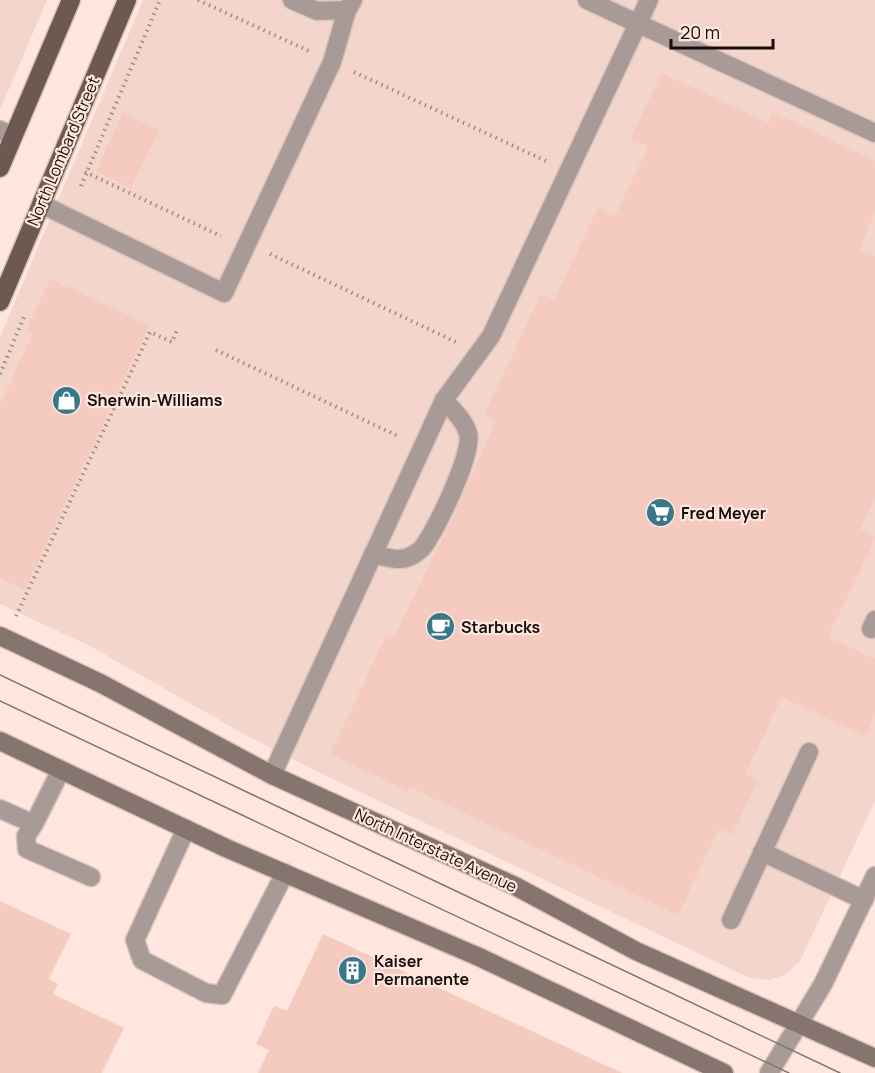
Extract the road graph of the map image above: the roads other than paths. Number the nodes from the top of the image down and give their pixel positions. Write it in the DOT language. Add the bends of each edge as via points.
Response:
graph roads {
  1 [pos="71,0"];
  2 [pos="127,0"];
  3 [pos="292,0"];
  4 [pos="587,0"];
  5 [pos="649,0"];
  6 [pos="346,3"];
  7 [pos="639,23"];
  8 [pos="7,133"];
  9 [pos="875,133"];
  10 [pos="0,168"];
  11 [pos="41,204"];
  12 [pos="0,302"];
  13 [pos="444,400"];
  14 [pos="373,554"];
  15 [pos="3,637"];
  16 [pos="0,741"];
  17 [pos="809,752"];
  18 [pos="61,770"];
  19 [pos="272,775"];
  20 [pos="0,809"];
  21 [pos="34,824"];
  22 [pos="186,829"];
  23 [pos="762,852"];
  24 [pos="285,873"];
  25 [pos="875,876"];
  26 [pos="91,877"];
  27 [pos="864,900"];
  28 [pos="731,920"];
  29 [pos="800,1023"];
  30 [pos="875,1058"];
  31 [pos="724,1073"];
  32 [pos="769,1073"];
  1 -- 8 [label="main road"];
  2 -- 11 [label="main road, North Lombard Street"];
  3 -- 6 [label="street" via="316,11"];
  4 -- 7 [label="street"];
  5 -- 7 [label="street"];
  6 -- 11 [label="street" via="332,62 224,293"];
  7 -- 9 [label="street"];
  7 -- 13 [label="street" via="491,336"];
  8 -- 10 [label="main road"];
  11 -- 12 [label="main road, North Lombard Street"];
  13 -- 14 [label="street"];
  13 -- 14 [label="street" via="468,434 469,444 459,476 422,549 398,560"];
  14 -- 19 [label="street"];
  15 -- 19 [label="street, North Interstate Avenue" via="100,683"];
  16 -- 18 [label="street"];
  17 -- 23 [label="street"];
  18 -- 21 [label="street"];
  18 -- 22 [label="street"];
  19 -- 29 [label="street, North Interstate Avenue" via="515,886 636,951"];
  20 -- 21 [label="street"];
  21 -- 26 [label="street" via="26,836 27,849"];
  22 -- 24 [label="street"];
  22 -- 24 [label="street" via="135,940 142,960 206,993 222,995"];
  23 -- 27 [label="street"];
  23 -- 28 [label="street"];
  24 -- 31 [label="street" via="479,957"];
  25 -- 27 [label="street"];
  27 -- 29 [label="street"];
  29 -- 30 [label="street, North Interstate Avenue"];
  29 -- 32 [label="street"];
}
